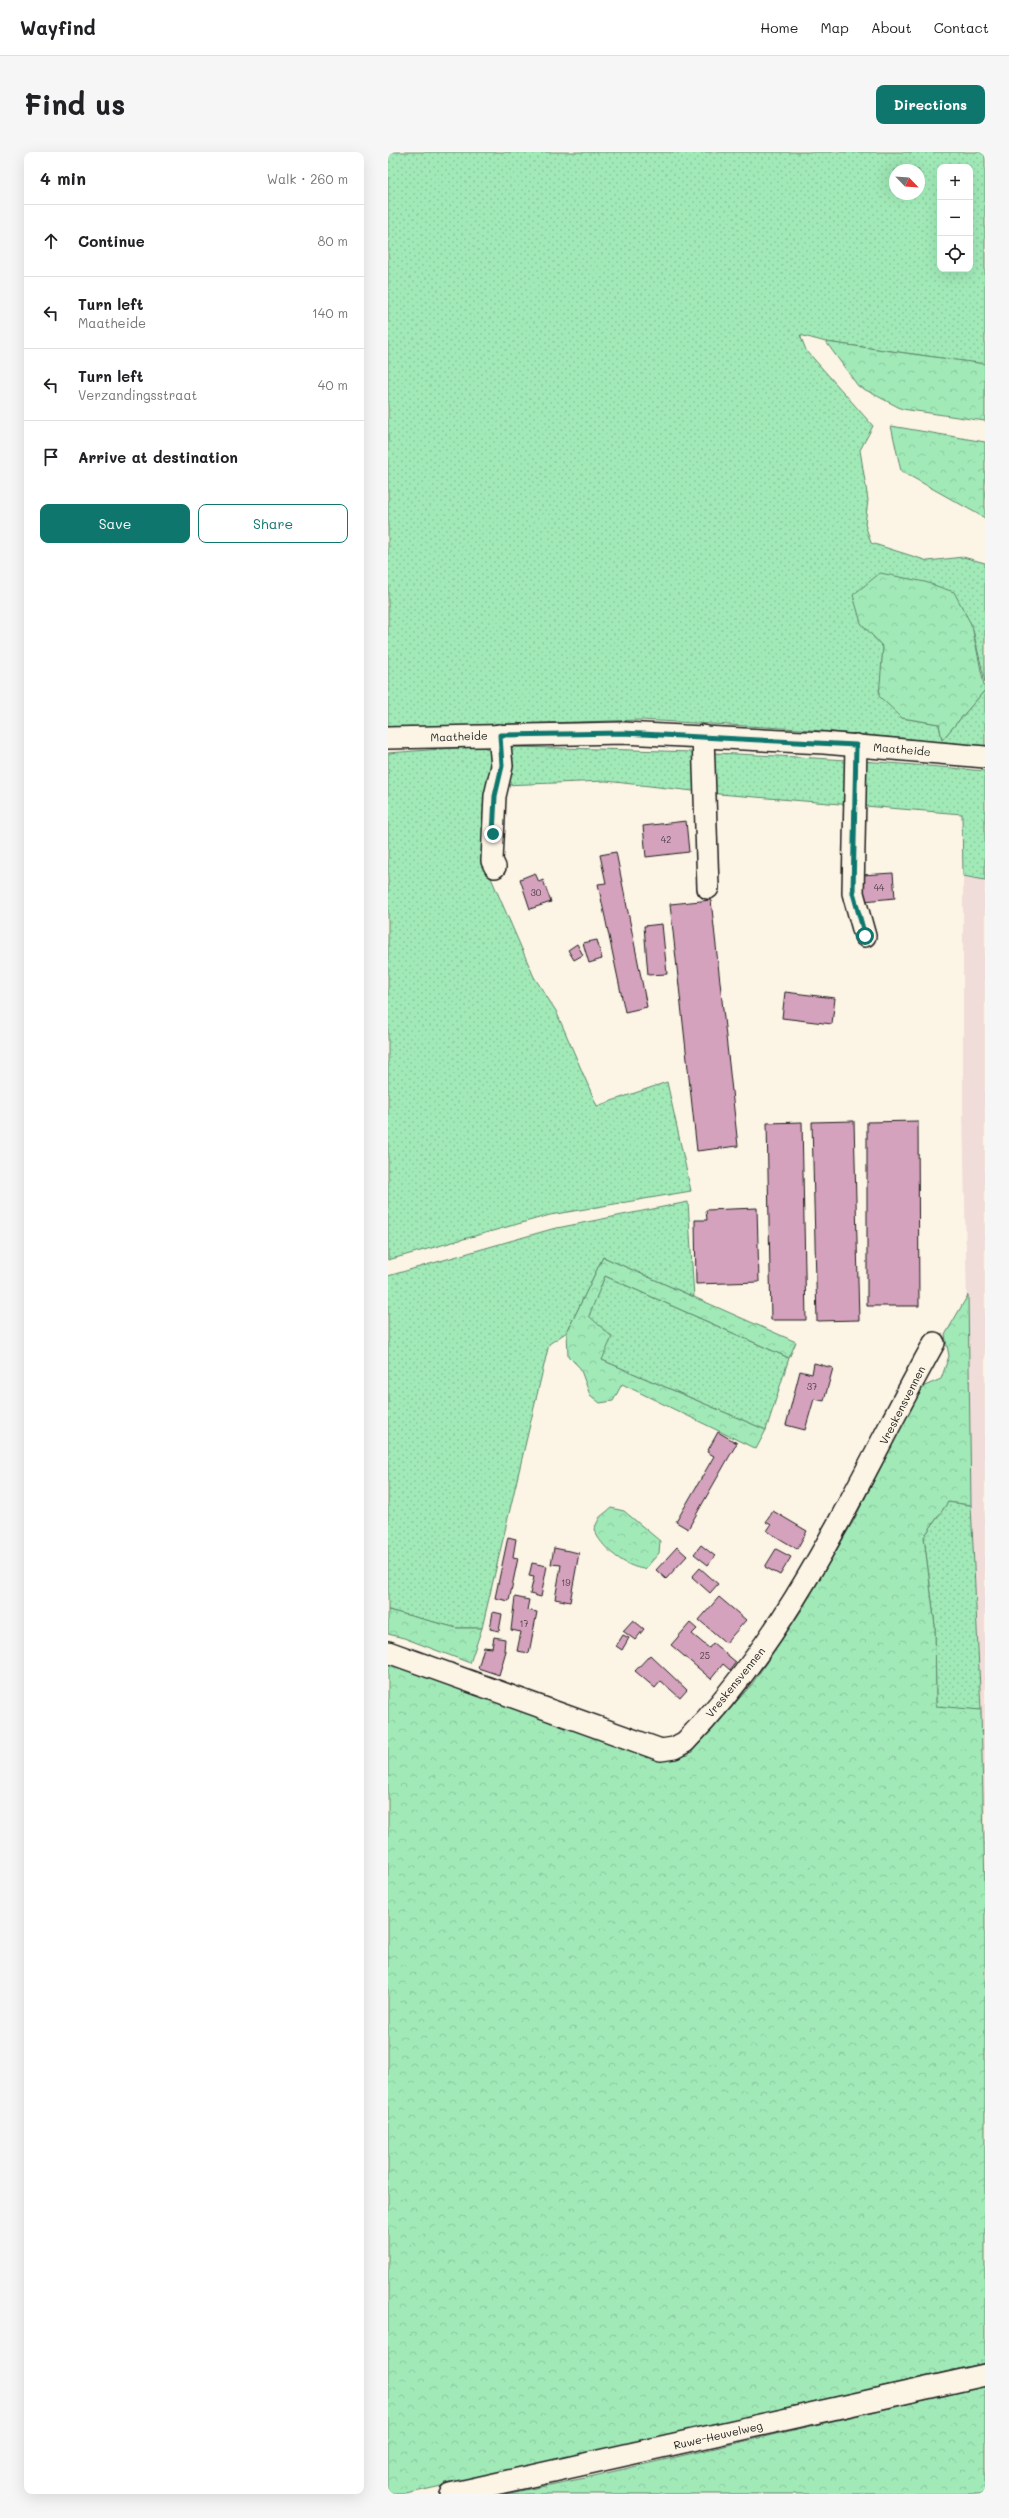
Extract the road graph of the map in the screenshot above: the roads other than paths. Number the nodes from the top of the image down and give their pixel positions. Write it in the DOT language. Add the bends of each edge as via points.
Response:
graph roads {
  1 [pos="500,735"];
  2 [pos="703,736"];
  3 [pos="388,738"];
  4 [pos="856,745"];
  5 [pos="985,757"];
  6 [pos="495,866"];
  7 [pos="708,888"];
  8 [pos="865,936"];
  9 [pos="934,1343"];
  10 [pos="388,1652"];
  11 [pos="985,2375"];
  12 [pos="450,2494"];
  1 -- 2 [label="street, Maatheide" via="623,733"];
  1 -- 3 [label="street, Maatheide"];
  1 -- 6 [label="street" via="503,754 495,796 492,861"];
  2 -- 4 [label="street, Maatheide"];
  2 -- 7 [label="street"];
  4 -- 5 [label="street, Maatheide"];
  4 -- 8 [label="street" via="853,893"];
  9 -- 10 [label="street, Vreskensvennen" via="869,1470 787,1613 768,1642 685,1742 674,1748 661,1750"];
  11 -- 12 [label="street, Ruwe-Heuvelweg"];
}
